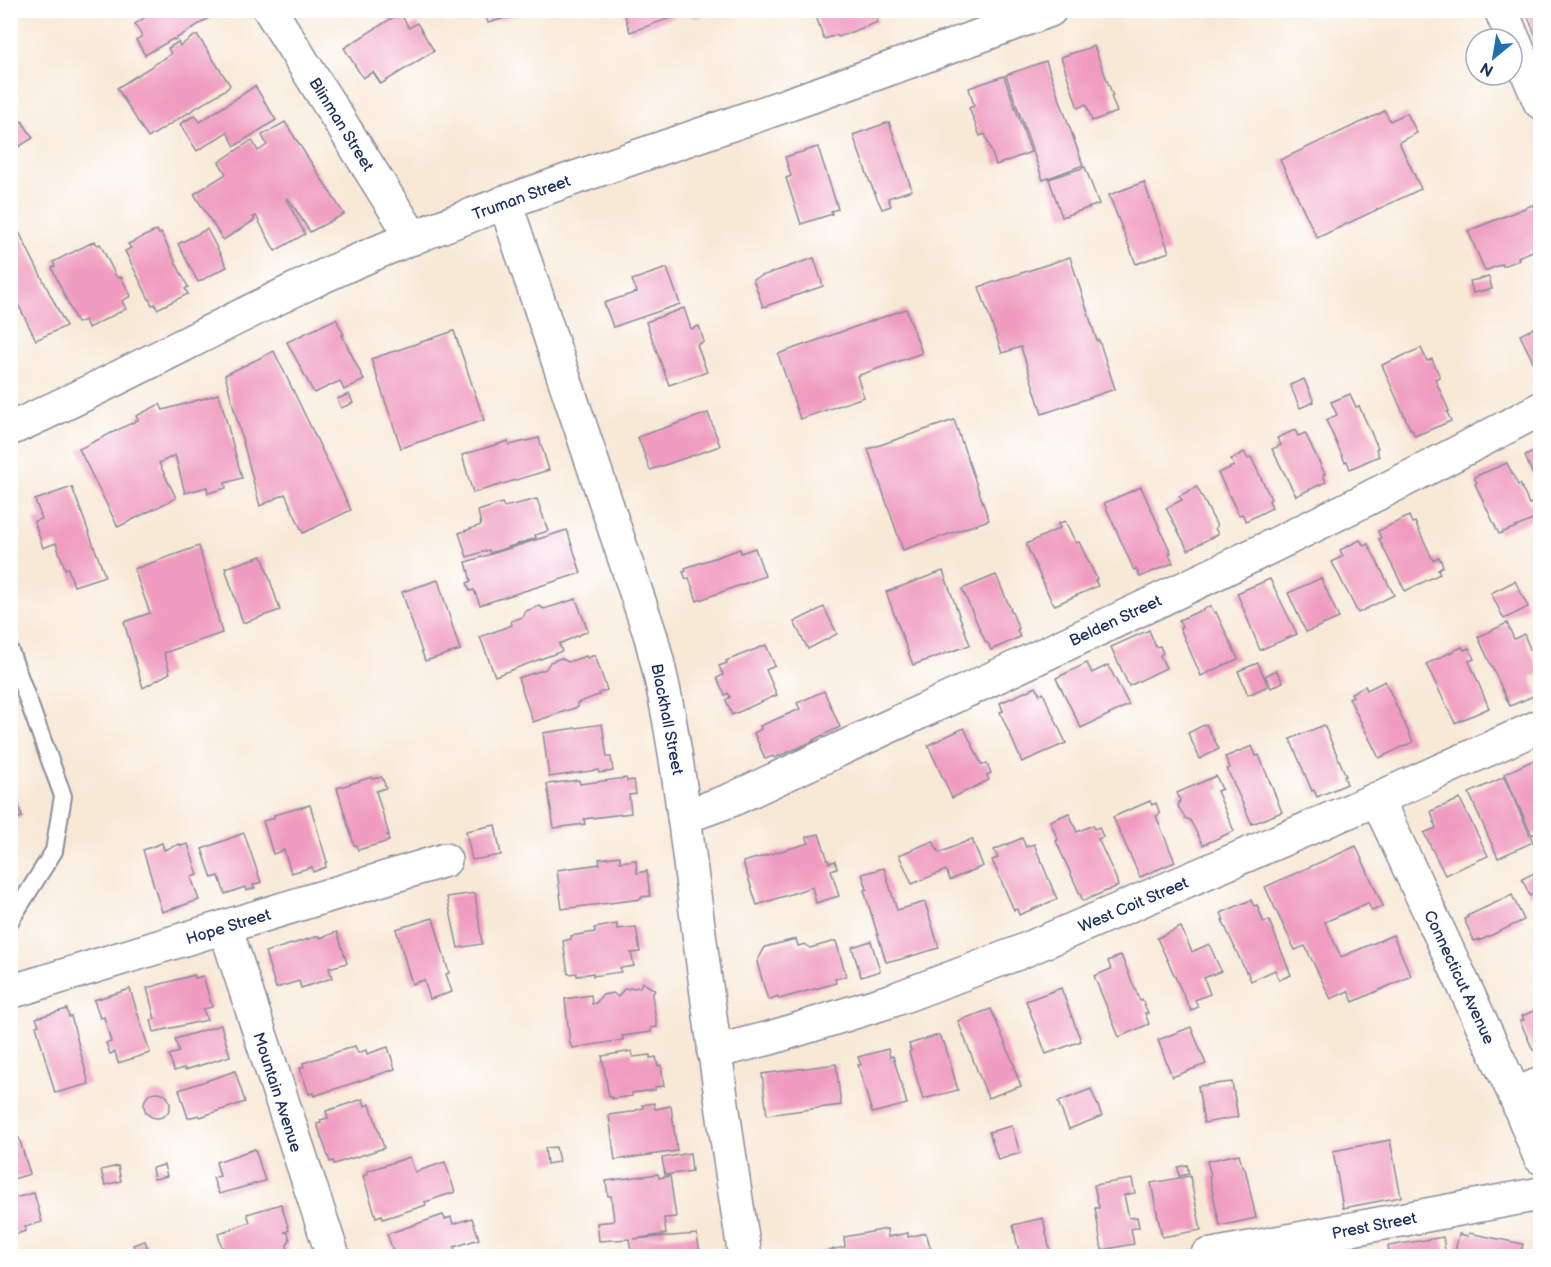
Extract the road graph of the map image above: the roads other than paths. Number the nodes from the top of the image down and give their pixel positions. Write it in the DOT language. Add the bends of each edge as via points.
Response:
graph roads {
  1 [pos="270,10"];
  2 [pos="1050,10"];
  3 [pos="1501,10"];
  4 [pos="1540,102"];
  5 [pos="505,202"];
  6 [pos="413,238"];
  7 [pos="1540,410"];
  8 [pos="10,429"];
  9 [pos="10,651"];
  10 [pos="1540,726"];
  11 [pos="1377,799"];
  12 [pos="684,817"];
  13 [pos="446,860"];
  14 [pos="10,921"];
  15 [pos="225,927"];
  16 [pos="10,992"];
  17 [pos="714,1052"];
  18 [pos="1528,1089"];
  19 [pos="1540,1157"];
  20 [pos="1540,1194"];
  21 [pos="333,1257"];
  22 [pos="745,1257"];
  23 [pos="1207,1257"];
  1 -- 6 [label="street, Blinman Street"];
  2 -- 5 [label="street, Truman Street"];
  3 -- 4 [label="street"];
  5 -- 6 [label="street, Truman Street"];
  5 -- 12 [label="street, Blackhall Street" via="651,637 673,730"];
  6 -- 8 [label="street, Truman Street" via="341,268"];
  7 -- 12 [label="street, Belden Street" via="1434,467 1193,583 742,795"];
  9 -- 14 [label="lane" via="63,796 54,850"];
  10 -- 11 [label="street, West Coit Street"];
  11 -- 17 [label="street, West Coit Street" via="1018,953 893,1000"];
  11 -- 18 [label="street, Connecticut Avenue"];
  12 -- 17 [label="street, Blackhall Street"];
  13 -- 15 [label="street, Hope Street"];
  15 -- 16 [label="street, Hope Street"];
  15 -- 21 [label="street, Mountain Avenue"];
  17 -- 22 [label="street, Blackhall Street"];
  18 -- 19 [label="street, Connecticut Avenue"];
  20 -- 23 [label="street, Prest Street"];
}
